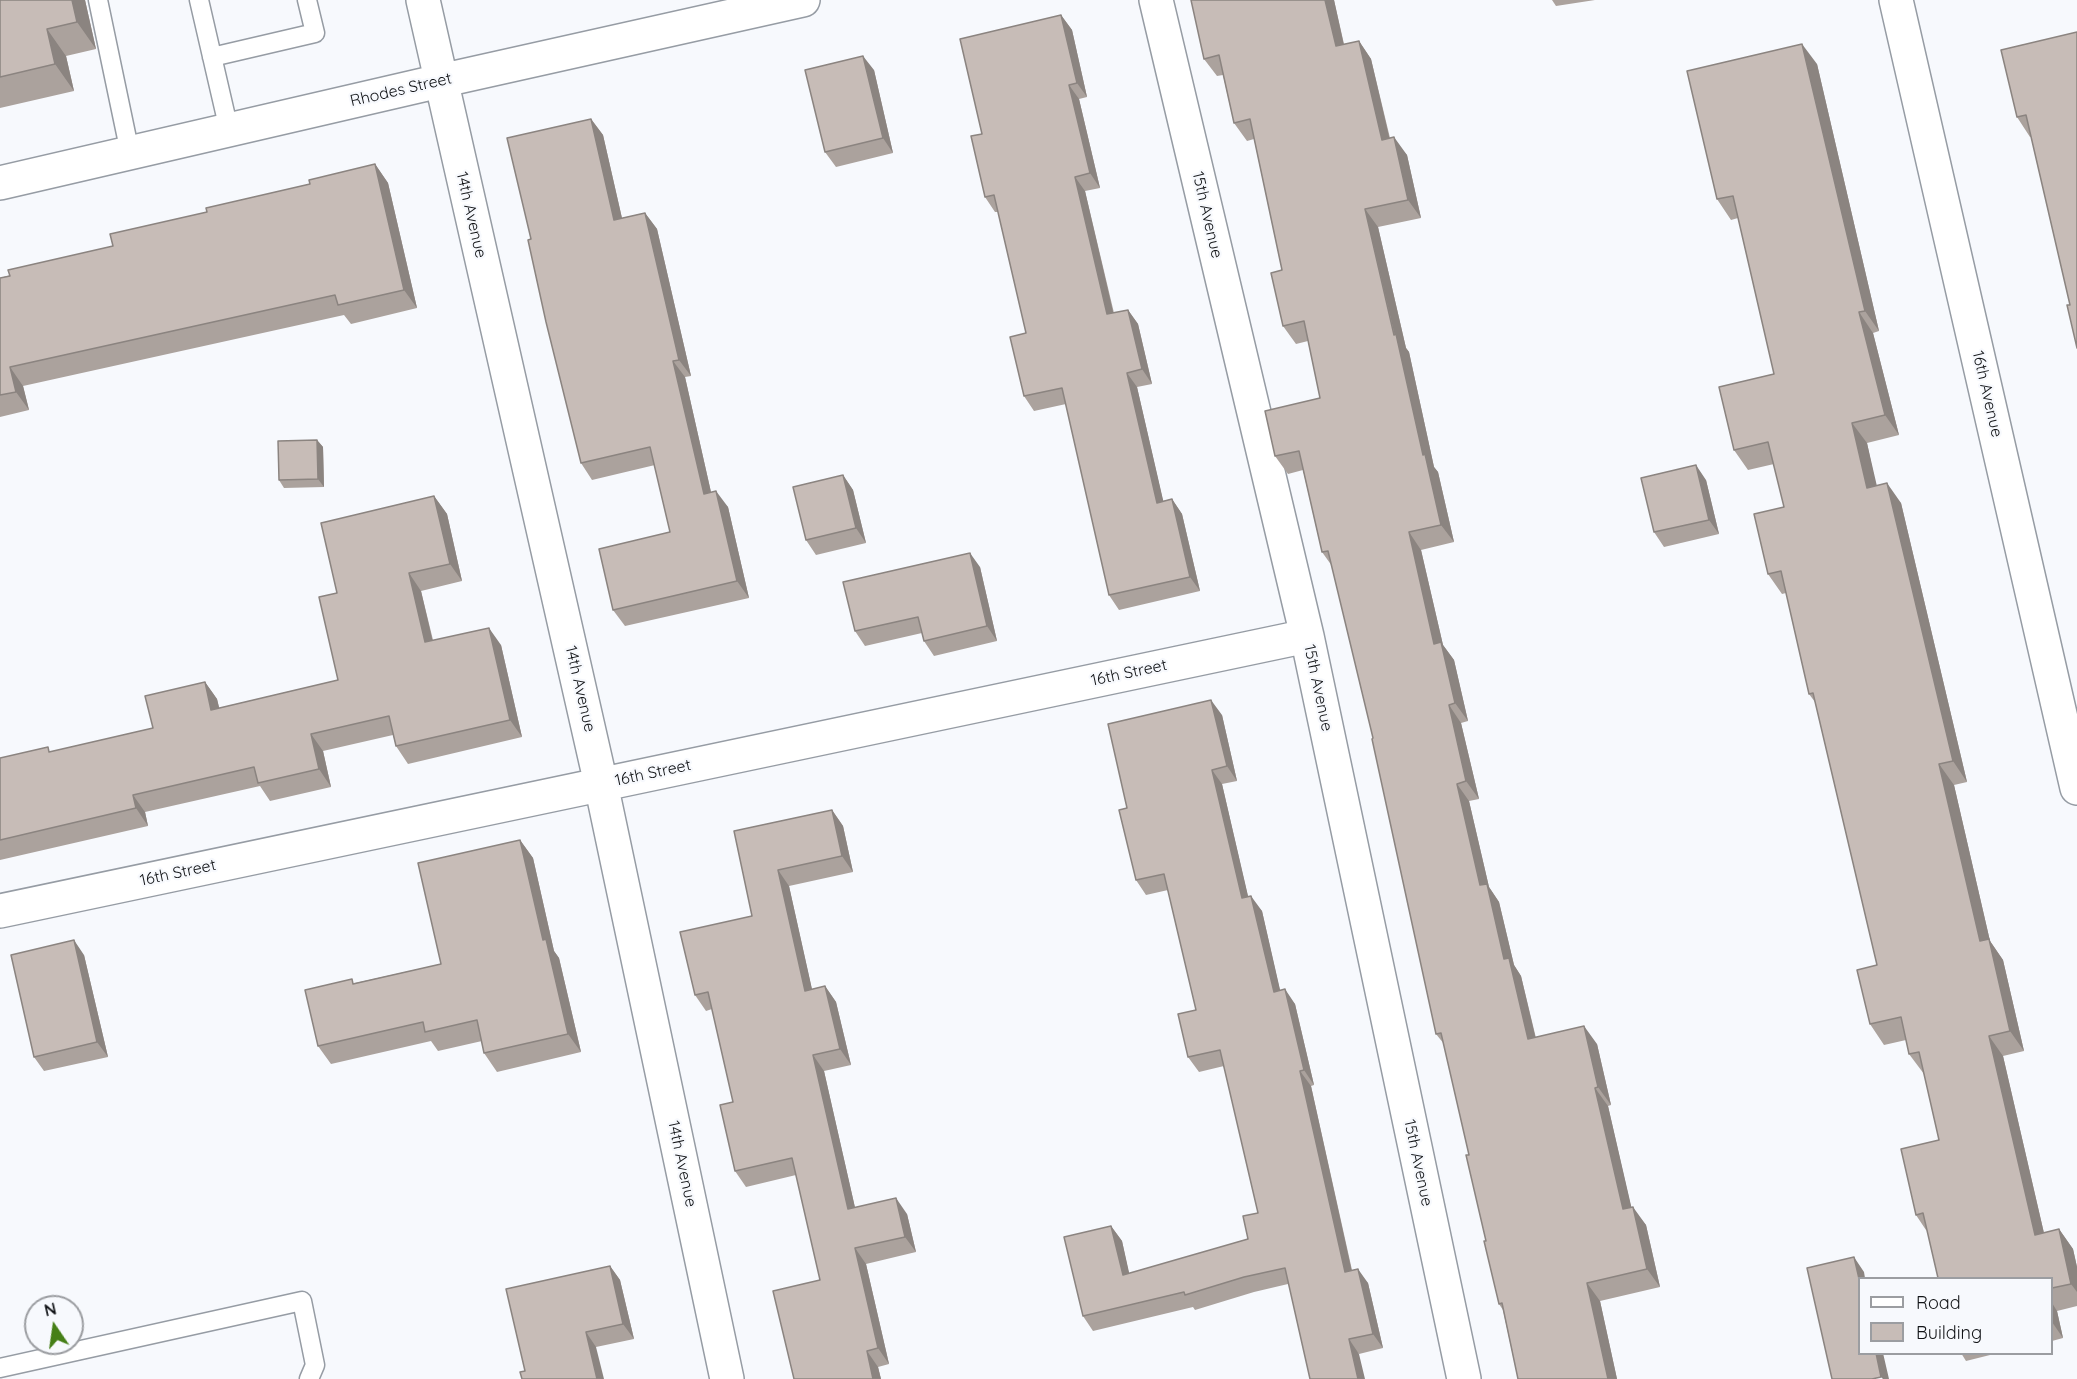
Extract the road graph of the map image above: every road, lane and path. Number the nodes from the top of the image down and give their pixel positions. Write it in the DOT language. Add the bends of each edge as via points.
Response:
graph roads {
  1 [pos="98,0"];
  2 [pos="199,0"];
  3 [pos="307,0"];
  4 [pos="423,0"];
  5 [pos="803,0"];
  6 [pos="1156,0"];
  7 [pos="1896,0"];
  8 [pos="212,57"];
  9 [pos="440,81"];
  10 [pos="229,130"];
  11 [pos="130,153"];
  12 [pos="0,183"];
  13 [pos="1307,636"];
  14 [pos="602,784"];
  15 [pos="2077,788"];
  16 [pos="0,911"];
  17 [pos="0,1368"];
  18 [pos="31,1371"];
  19 [pos="309,1379"];
  20 [pos="727,1379"];
  21 [pos="1464,1379"];
  1 -- 11 [label="lane"];
  2 -- 8 [label="lane"];
  3 -- 8 [label="lane" via="315,33"];
  4 -- 9 [label="street, 14th Avenue"];
  5 -- 9 [label="street, Rhodes Street"];
  6 -- 13 [label="street, 15th Avenue"];
  7 -- 15 [label="street, 16th Avenue"];
  8 -- 10 [label="lane"];
  9 -- 10 [label="street, Rhodes Street"];
  9 -- 14 [label="street, 14th Avenue"];
  10 -- 11 [label="street, Rhodes Street"];
  11 -- 12 [label="street, Rhodes Street"];
  13 -- 14 [label="street, 16th Street"];
  13 -- 21 [label="street, 15th Avenue"];
  14 -- 16 [label="street, 16th Street"];
  14 -- 20 [label="street, 14th Avenue"];
  17 -- 18 [label="lane"];
  18 -- 19 [label="lane" via="302,1301 315,1365"];
}
